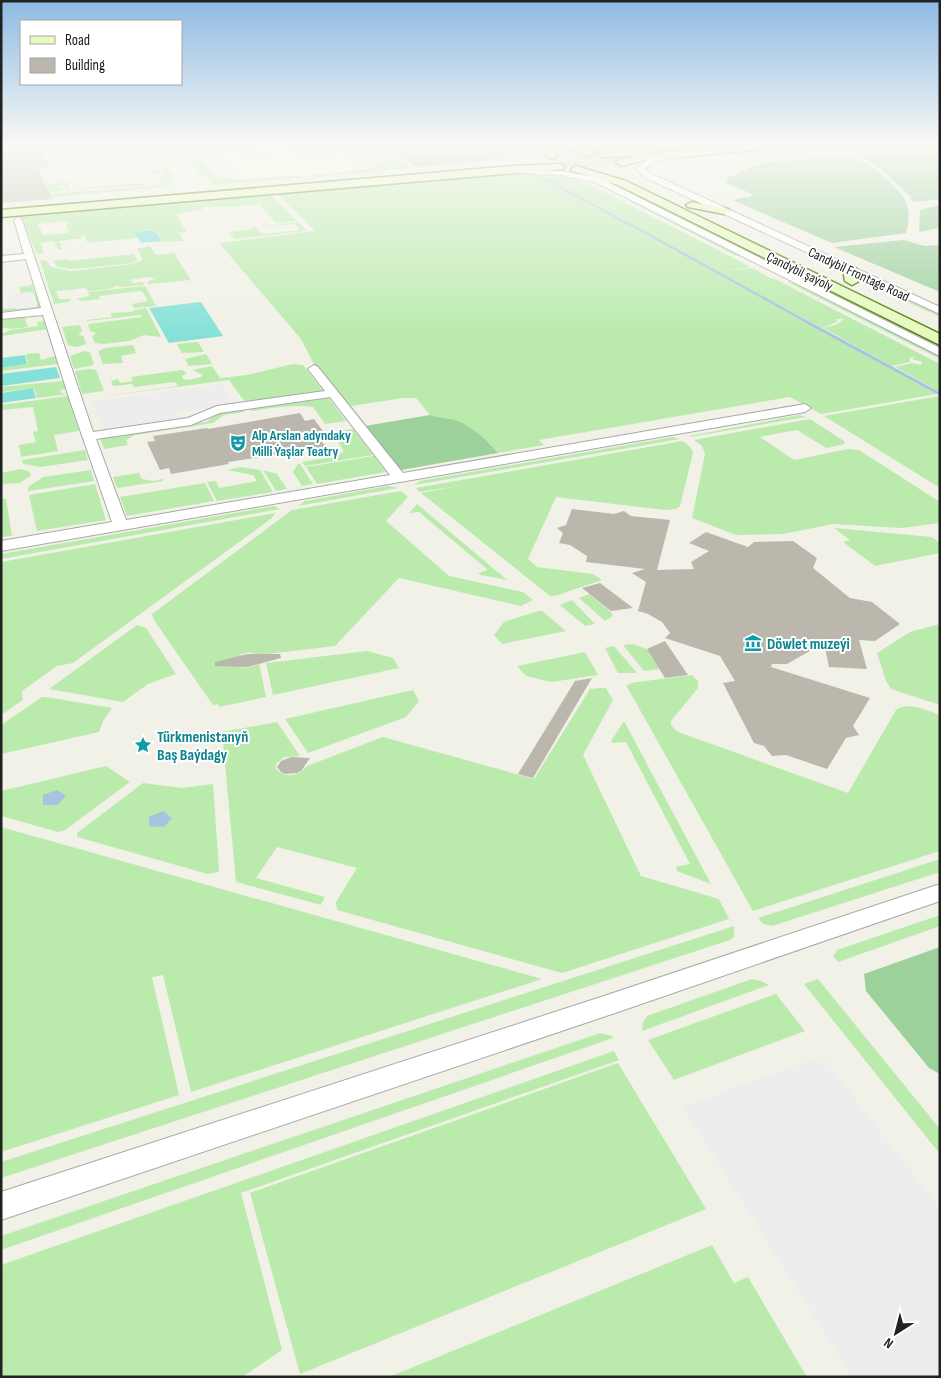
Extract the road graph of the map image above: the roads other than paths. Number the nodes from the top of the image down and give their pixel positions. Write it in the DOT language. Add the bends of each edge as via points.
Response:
graph roads {
  1 [pos="73,207"];
  2 [pos="656,207"];
  3 [pos="667,207"];
  4 [pos="697,207"];
  5 [pos="704,207"];
  6 [pos="716,207"];
  7 [pos="724,211"];
  8 [pos="1,214"];
  9 [pos="18,220"];
  10 [pos="721,237"];
  11 [pos="30,256"];
  12 [pos="1,259"];
  13 [pos="851,275"];
  14 [pos="48,311"];
  15 [pos="858,311"];
  16 [pos="940,311"];
  17 [pos="1,316"];
  18 [pos="892,316"];
  19 [pos="940,323"];
  20 [pos="940,340"];
  21 [pos="940,353"];
  22 [pos="314,369"];
  23 [pos="333,393"];
  24 [pos="804,408"];
  25 [pos="90,436"];
  26 [pos="398,478"];
  27 [pos="120,525"];
  28 [pos="1,546"];
  29 [pos="940,892"];
  30 [pos="1,1206"];
  1 -- 8 [label="main road"];
  2 -- 10 [label="street, Candybil Frontage Road"];
  3 -- 10 [label="main road, Çandybil şaýoly"];
  4 -- 13 [label="main road, Çandybil şaýoly"];
  5 -- 7 [label="main road"];
  6 -- 7 [label="street, Candybil Frontage Road"];
  7 -- 13 [label="street, Candybil Frontage Road"];
  9 -- 11 [label="street"];
  10 -- 15 [label="street, Candybil Frontage Road"];
  10 -- 18 [label="main road, Çandybil şaýoly"];
  11 -- 12 [label="street"];
  11 -- 14 [label="street"];
  13 -- 16 [label="street, Candybil Frontage Road"];
  13 -- 19 [label="main road, Çandybil şaýoly"];
  14 -- 17 [label="street"];
  14 -- 25 [label="street"];
  15 -- 18 [label="main road"];
  15 -- 21 [label="street, Candybil Frontage Road"];
  18 -- 20 [label="main road, Çandybil şaýoly"];
  22 -- 23 [label="street"];
  23 -- 25 [label="street" via="216,410 191,421"];
  23 -- 26 [label="street"];
  24 -- 26 [label="street"];
  25 -- 27 [label="street"];
  26 -- 27 [label="street"];
  27 -- 28 [label="street"];
  29 -- 30 [label="street"];
}
